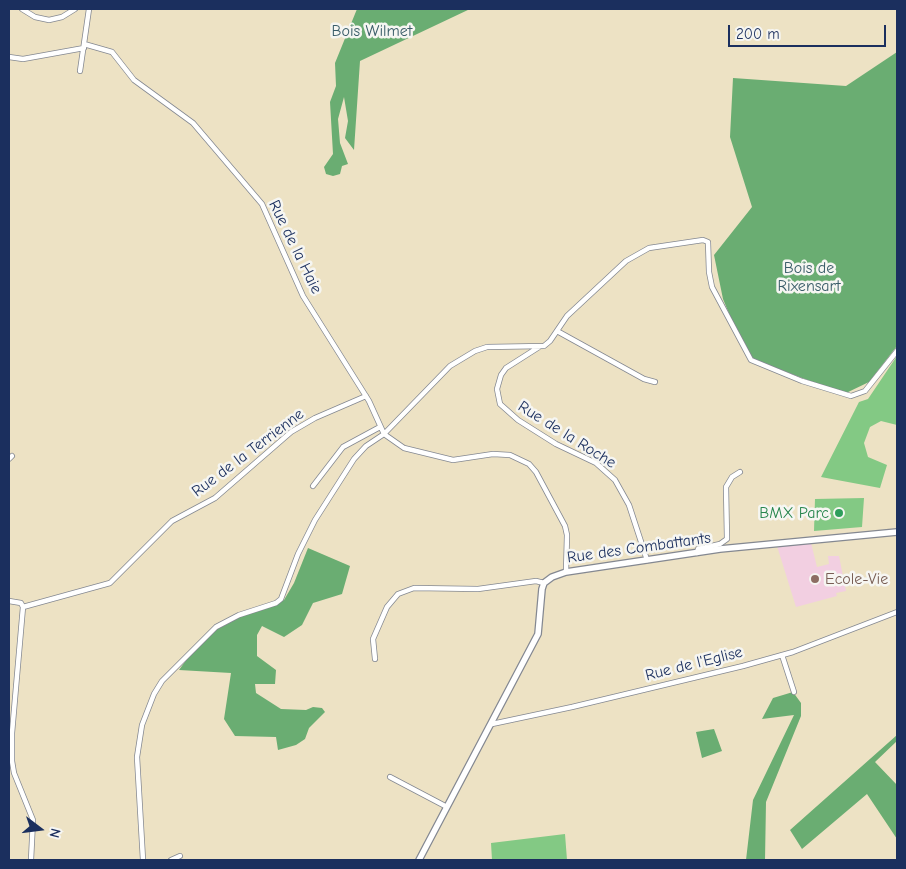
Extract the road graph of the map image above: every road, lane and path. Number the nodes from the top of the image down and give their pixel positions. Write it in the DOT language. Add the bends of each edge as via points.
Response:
graph roads {
  1 [pos="22,9"];
  2 [pos="75,9"];
  3 [pos="89,9"];
  4 [pos="84,46"];
  5 [pos="9,57"];
  6 [pos="80,71"];
  7 [pos="557,331"];
  8 [pos="539,347"];
  9 [pos="897,351"];
  10 [pos="655,382"];
  11 [pos="366,396"];
  12 [pos="380,427"];
  13 [pos="384,434"];
  14 [pos="740,472"];
  15 [pos="313,486"];
  16 [pos="897,532"];
  17 [pos="697,553"];
  18 [pos="647,560"];
  19 [pos="566,572"];
  20 [pos="544,583"];
  21 [pos="9,601"];
  22 [pos="23,607"];
  23 [pos="897,612"];
  24 [pos="782,655"];
  25 [pos="375,659"];
  26 [pos="794,692"];
  27 [pos="492,724"];
  28 [pos="390,777"];
  29 [pos="447,807"];
  30 [pos="180,856"];
  31 [pos="31,860"];
  32 [pos="143,860"];
  33 [pos="171,860"];
  34 [pos="419,860"];
  1 -- 2 [label="street" via="34,17 50,20"];
  3 -- 4 [label="street"];
  4 -- 5 [label="street" via="23,58"];
  4 -- 6 [label="street"];
  4 -- 11 [label="street, Rue de la Haie" via="112,52 134,80 193,123 262,204 303,296"];
  7 -- 8 [label="street" via="550,341"];
  7 -- 9 [label="street" via="572,311 632,256 655,247 703,240 708,242 712,287 751,360 851,396 870,385"];
  7 -- 10 [label="street"];
  8 -- 13 [label="street" via="487,347 464,356 450,366"];
  8 -- 18 [label="street, Rue de la Roche" via="506,368 501,375 497,389 500,404 518,420 556,444 596,463 615,480 629,505"];
  11 -- 12 [label="street, Rue de la Haie"];
  11 -- 22 [label="street, Rue de la Terrienne" via="291,432 215,498 168,524 110,583"];
  12 -- 13 [label="street, Rue de la Haie"];
  12 -- 15 [label="street" via="343,446"];
  13 -- 19 [label="street" via="404,448 446,459 464,460 504,454 528,464 539,476 565,526"];
  13 -- 32 [label="street" via="358,453 321,509 298,554 281,599 216,627 162,681 154,694 142,725 137,757"];
  14 -- 17 [label="street" via="726,487 727,539 698,549"];
  16 -- 17 [label="street, Rue des Combattants"];
  17 -- 18 [label="street, Rue des Combattants"];
  18 -- 19 [label="street, Rue des Combattants"];
  19 -- 20 [label="street, Rue des Combattants"];
  20 -- 25 [label="street" via="536,581 478,589 423,588 398,594 387,607 373,639"];
  20 -- 27 [label="street" via="538,634"];
  21 -- 22 [label="street" via="21,603"];
  22 -- 31 [label="street" via="12,755 14,773 33,820"];
  23 -- 24 [label="street, Rue de l'Eglise"];
  24 -- 26 [label="street"];
  24 -- 27 [label="street, Rue de l'Eglise"];
  27 -- 29 [label="street"];
  28 -- 29 [label="street"];
  29 -- 34 [label="street"];
  30 -- 33 [label="street"];
}
